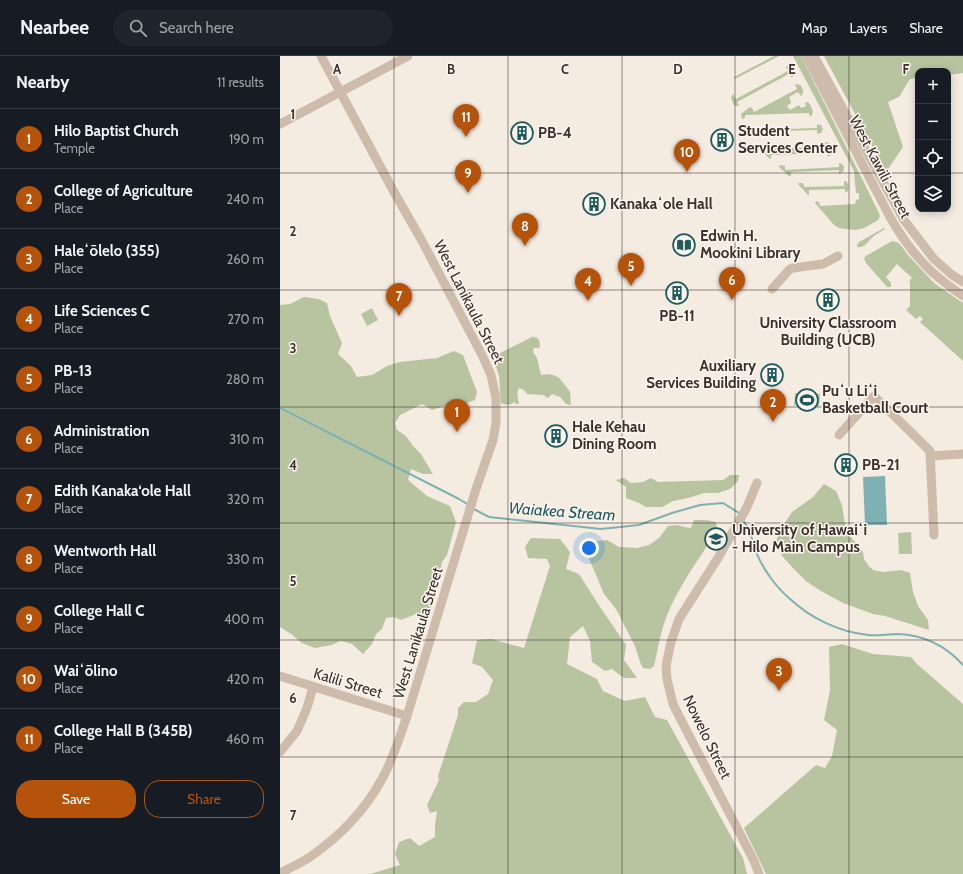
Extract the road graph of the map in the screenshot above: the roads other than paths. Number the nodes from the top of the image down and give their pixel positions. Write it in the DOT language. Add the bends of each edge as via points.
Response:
graph roads {
  1 [pos="321,56"];
  2 [pos="408,56"];
  3 [pos="806,56"];
  4 [pos="814,56"];
  5 [pos="340,92"];
  6 [pos="280,124"];
  7 [pos="838,256"];
  8 [pos="963,282"];
  9 [pos="772,289"];
  10 [pos="963,296"];
  11 [pos="839,435"];
  12 [pos="963,454"];
  13 [pos="930,456"];
  14 [pos="757,483"];
  15 [pos="934,535"];
  16 [pos="280,676"];
  17 [pos="313,687"];
  18 [pos="407,716"];
  19 [pos="280,752"];
  20 [pos="280,873"];
  21 [pos="759,874"];
  1 -- 5 [label="street, West Lanikaula Street"];
  2 -- 5 [label="street"];
  3 -- 10 [label="street, West Kawili Street" via="897,229 926,267"];
  4 -- 8 [label="street, West Kawili Street" via="904,220 934,259"];
  5 -- 6 [label="street"];
  5 -- 18 [label="street, West Lanikaula Street" via="482,355 496,398 493,440"];
  7 -- 9 [label="street" via="823,264 792,268"];
  11 -- 13 [label="street" via="874,396 930,451"];
  12 -- 13 [label="street"];
  13 -- 15 [label="street"];
  14 -- 21 [label="street, Nowelo Street" via="747,507 680,619 670,642 666,666 670,692 678,716 736,824"];
  16 -- 17 [label="street, Kalili Street"];
  17 -- 18 [label="street, Kalili Street"];
  17 -- 19 [label="street" via="297,731"];
  18 -- 20 [label="street, West Lanikaula Street" via="382,779 363,808 338,835 309,857"];
}
